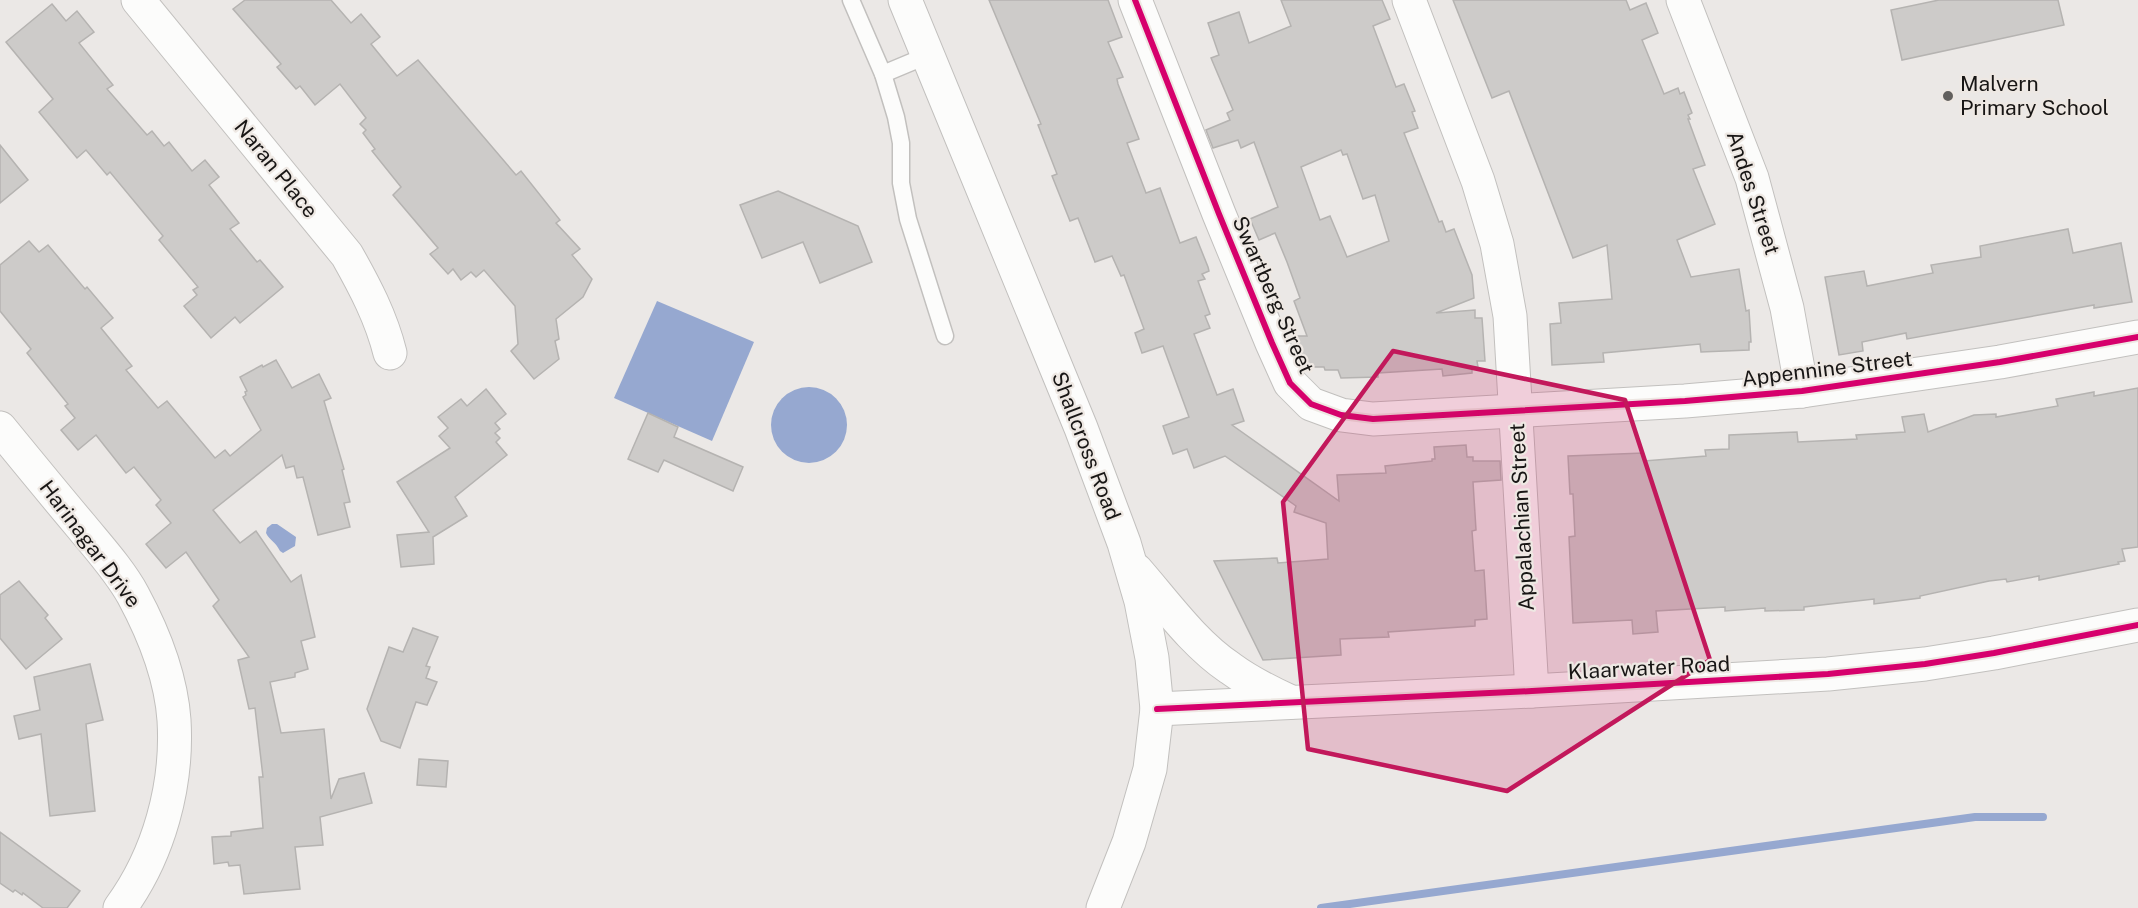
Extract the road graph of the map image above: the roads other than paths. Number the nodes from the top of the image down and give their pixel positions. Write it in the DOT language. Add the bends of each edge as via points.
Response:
graph roads {
  1 [pos="138,0"];
  2 [pos="851,0"];
  3 [pos="905,0"];
  4 [pos="1136,0"];
  5 [pos="1409,0"];
  6 [pos="1683,0"];
  7 [pos="926,56"];
  8 [pos="883,74"];
  9 [pos="945,336"];
  10 [pos="2138,337"];
  11 [pos="390,353"];
  12 [pos="1802,391"];
  13 [pos="1516,411"];
  14 [pos="0,428"];
  15 [pos="1130,563"];
  16 [pos="2138,625"];
  17 [pos="1532,691"];
  18 [pos="1293,703"];
  19 [pos="1158,710"];
  20 [pos="120,908"];
  21 [pos="1103,908"];
  1 -- 11 [label="street, Naran Place" via="347,255 372,300"];
  2 -- 8 [label="lane"];
  3 -- 7 [label="street, Shallcross Road"];
  4 -- 13 [label="street, Swartberg Street" via="1290,383 1311,404 1341,416 1372,419"];
  5 -- 13 [label="street, Appalachian Street" via="1478,181 1497,244 1510,316"];
  6 -- 12 [label="street, Andes Street" via="1752,178 1787,308"];
  7 -- 8 [label="lane"];
  7 -- 15 [label="street, Shallcross Road" via="1081,429"];
  8 -- 9 [label="lane" via="901,143 901,183 908,219"];
  10 -- 12 [label="street, Appennine Street"];
  12 -- 13 [label="street, Appennine Street"];
  13 -- 17 [label="street, Appalachian Street"];
  14 -- 20 [label="street, Harinagar Drive" via="132,593 152,635 166,679 174,717 174,749 165,810 151,853"];
  15 -- 18 [label="street" via="1199,642 1227,667"];
  15 -- 19 [label="street, Shallcross Road" via="1142,602"];
  16 -- 17 [label="street, Klaarwater Road" via="1924,664 1828,674"];
  17 -- 18 [label="street, Klaarwater Road"];
  18 -- 19 [label="street, Klaarwater Road"];
  19 -- 21 [label="street, Shallcross Road" via="1150,769 1129,842"];
}
